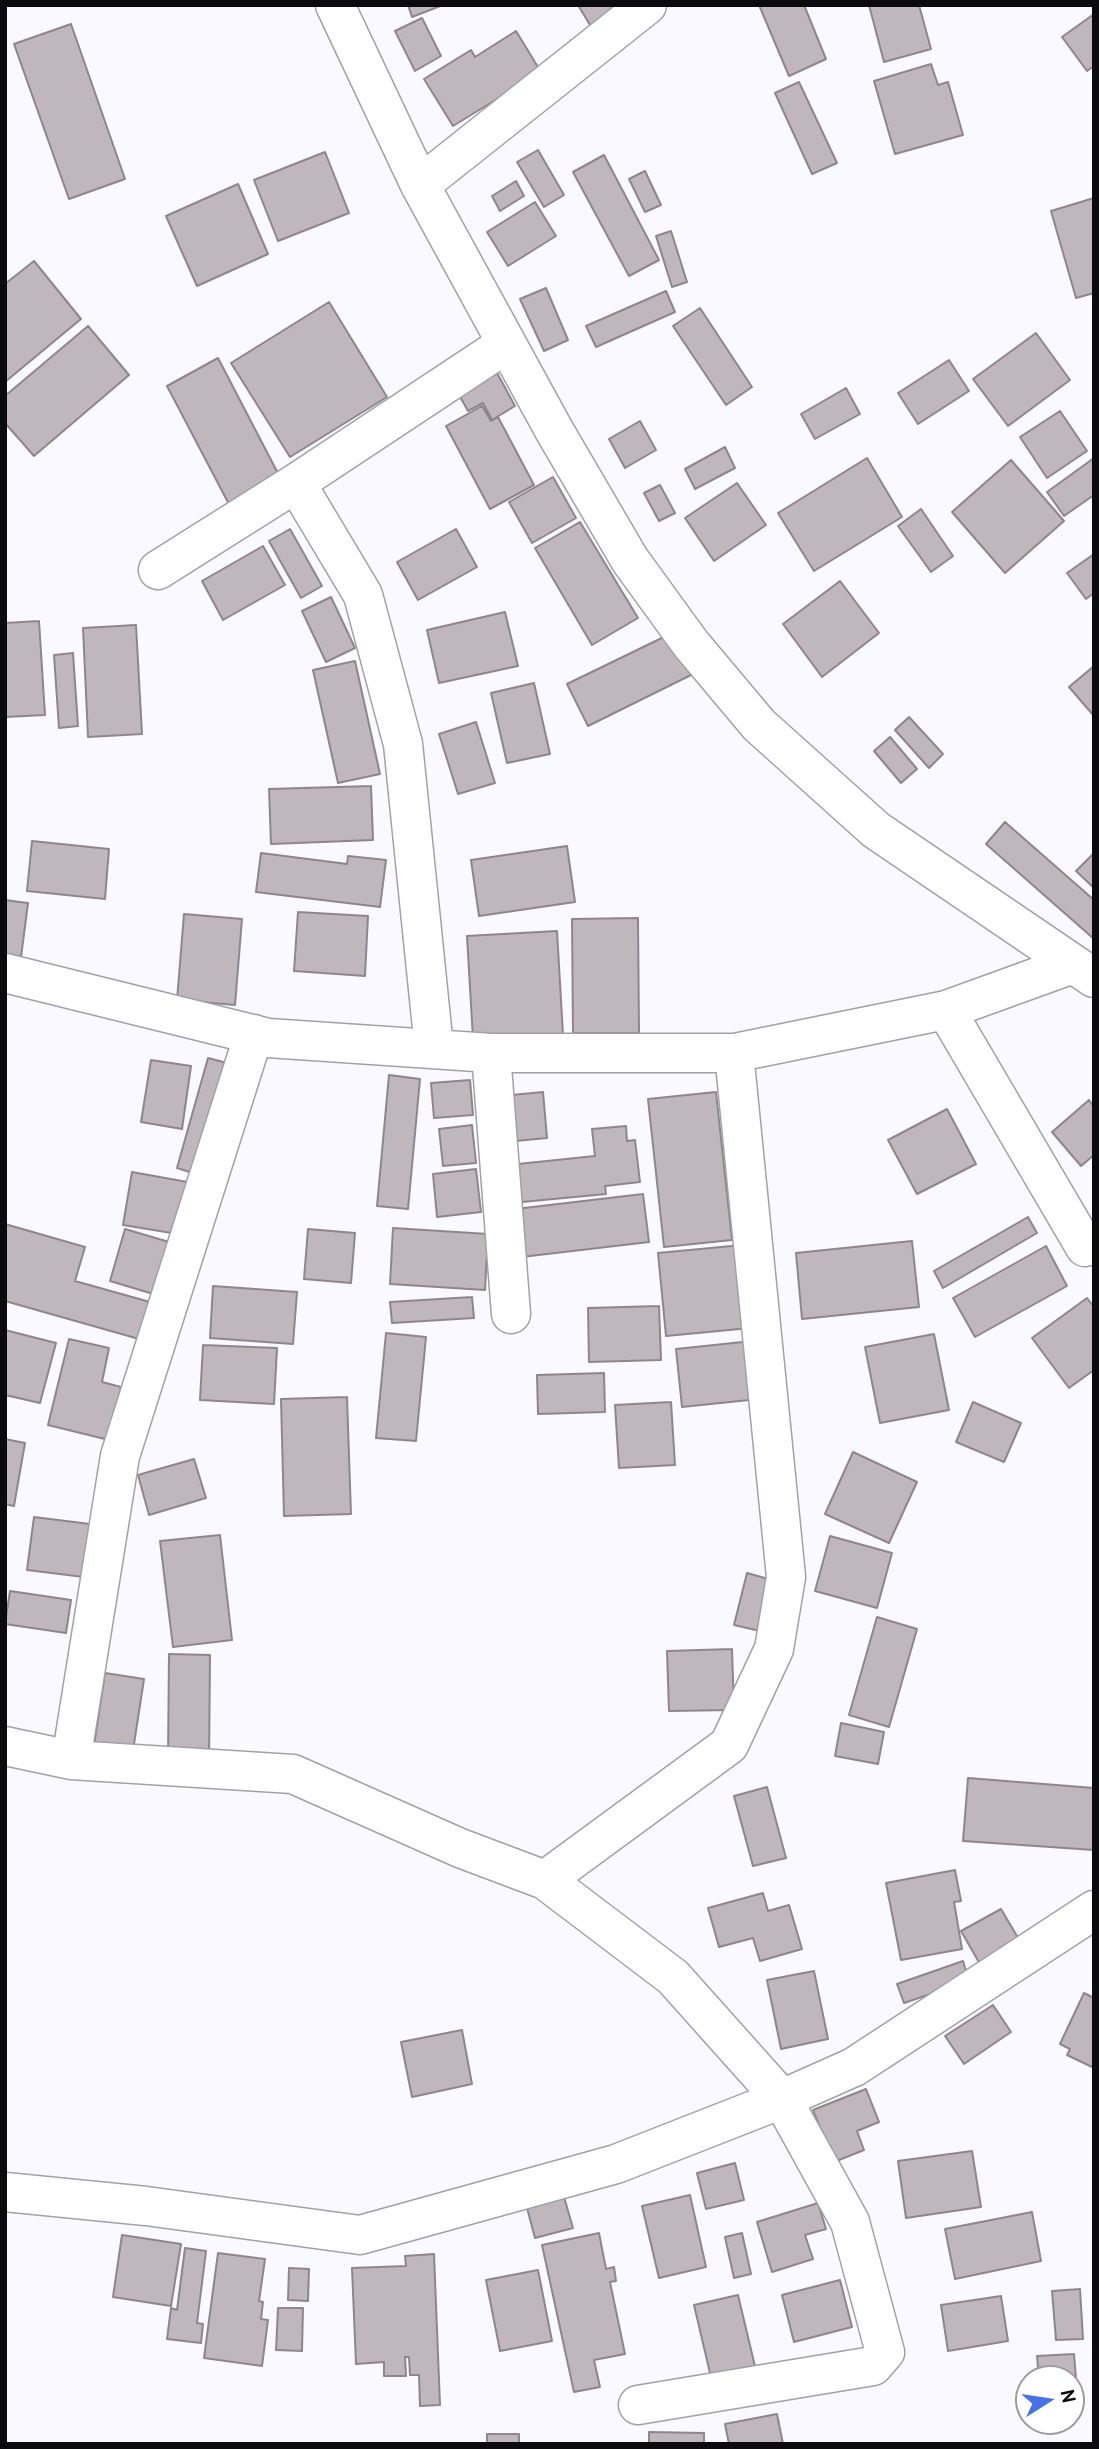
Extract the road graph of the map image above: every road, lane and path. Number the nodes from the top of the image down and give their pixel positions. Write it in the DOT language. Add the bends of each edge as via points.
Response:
graph roads {
  1 [pos="335,5"];
  2 [pos="646,5"];
  3 [pos="420,185"];
  4 [pos="506,344"];
  5 [pos="296,483"];
  6 [pos="158,570"];
  7 [pos="1084,971"];
  8 [pos="5,973"];
  9 [pos="946,1010"];
  10 [pos="254,1034"];
  11 [pos="434,1048"];
  12 [pos="491,1053"];
  13 [pos="734,1053"];
  14 [pos="1085,1247"];
  15 [pos="510,1314"];
  16 [pos="5,1746"];
  17 [pos="71,1760"];
  18 [pos="545,1880"];
  19 [pos="1094,1910"];
  20 [pos="782,2099"];
  21 [pos="5,2192"];
  22 [pos="638,2405"];
  1 -- 3 [label="street"];
  2 -- 3 [label="street"];
  3 -- 4 [label="street"];
  4 -- 5 [label="street"];
  4 -- 7 [label="street" via="630,560 691,644 759,724 876,830"];
  5 -- 6 [label="street"];
  5 -- 11 [label="street" via="363,595 403,744"];
  7 -- 9 [label="street"];
  8 -- 10 [label="street"];
  9 -- 13 [label="street"];
  9 -- 14 [label="street"];
  10 -- 11 [label="street"];
  10 -- 17 [label="street" via="120,1456"];
  11 -- 12 [label="street"];
  12 -- 13 [label="street"];
  12 -- 15 [label="street"];
  13 -- 18 [label="street" via="786,1577 774,1648 729,1745"];
  16 -- 17 [label="street"];
  17 -- 18 [label="street" via="293,1774"];
  18 -- 20 [label="street" via="673,1977"];
  19 -- 20 [label="street" via="854,2067"];
  20 -- 21 [label="street" via="616,2164 360,2235"];
  20 -- 22 [label="street" via="850,2222 885,2352 873,2367"];
}
